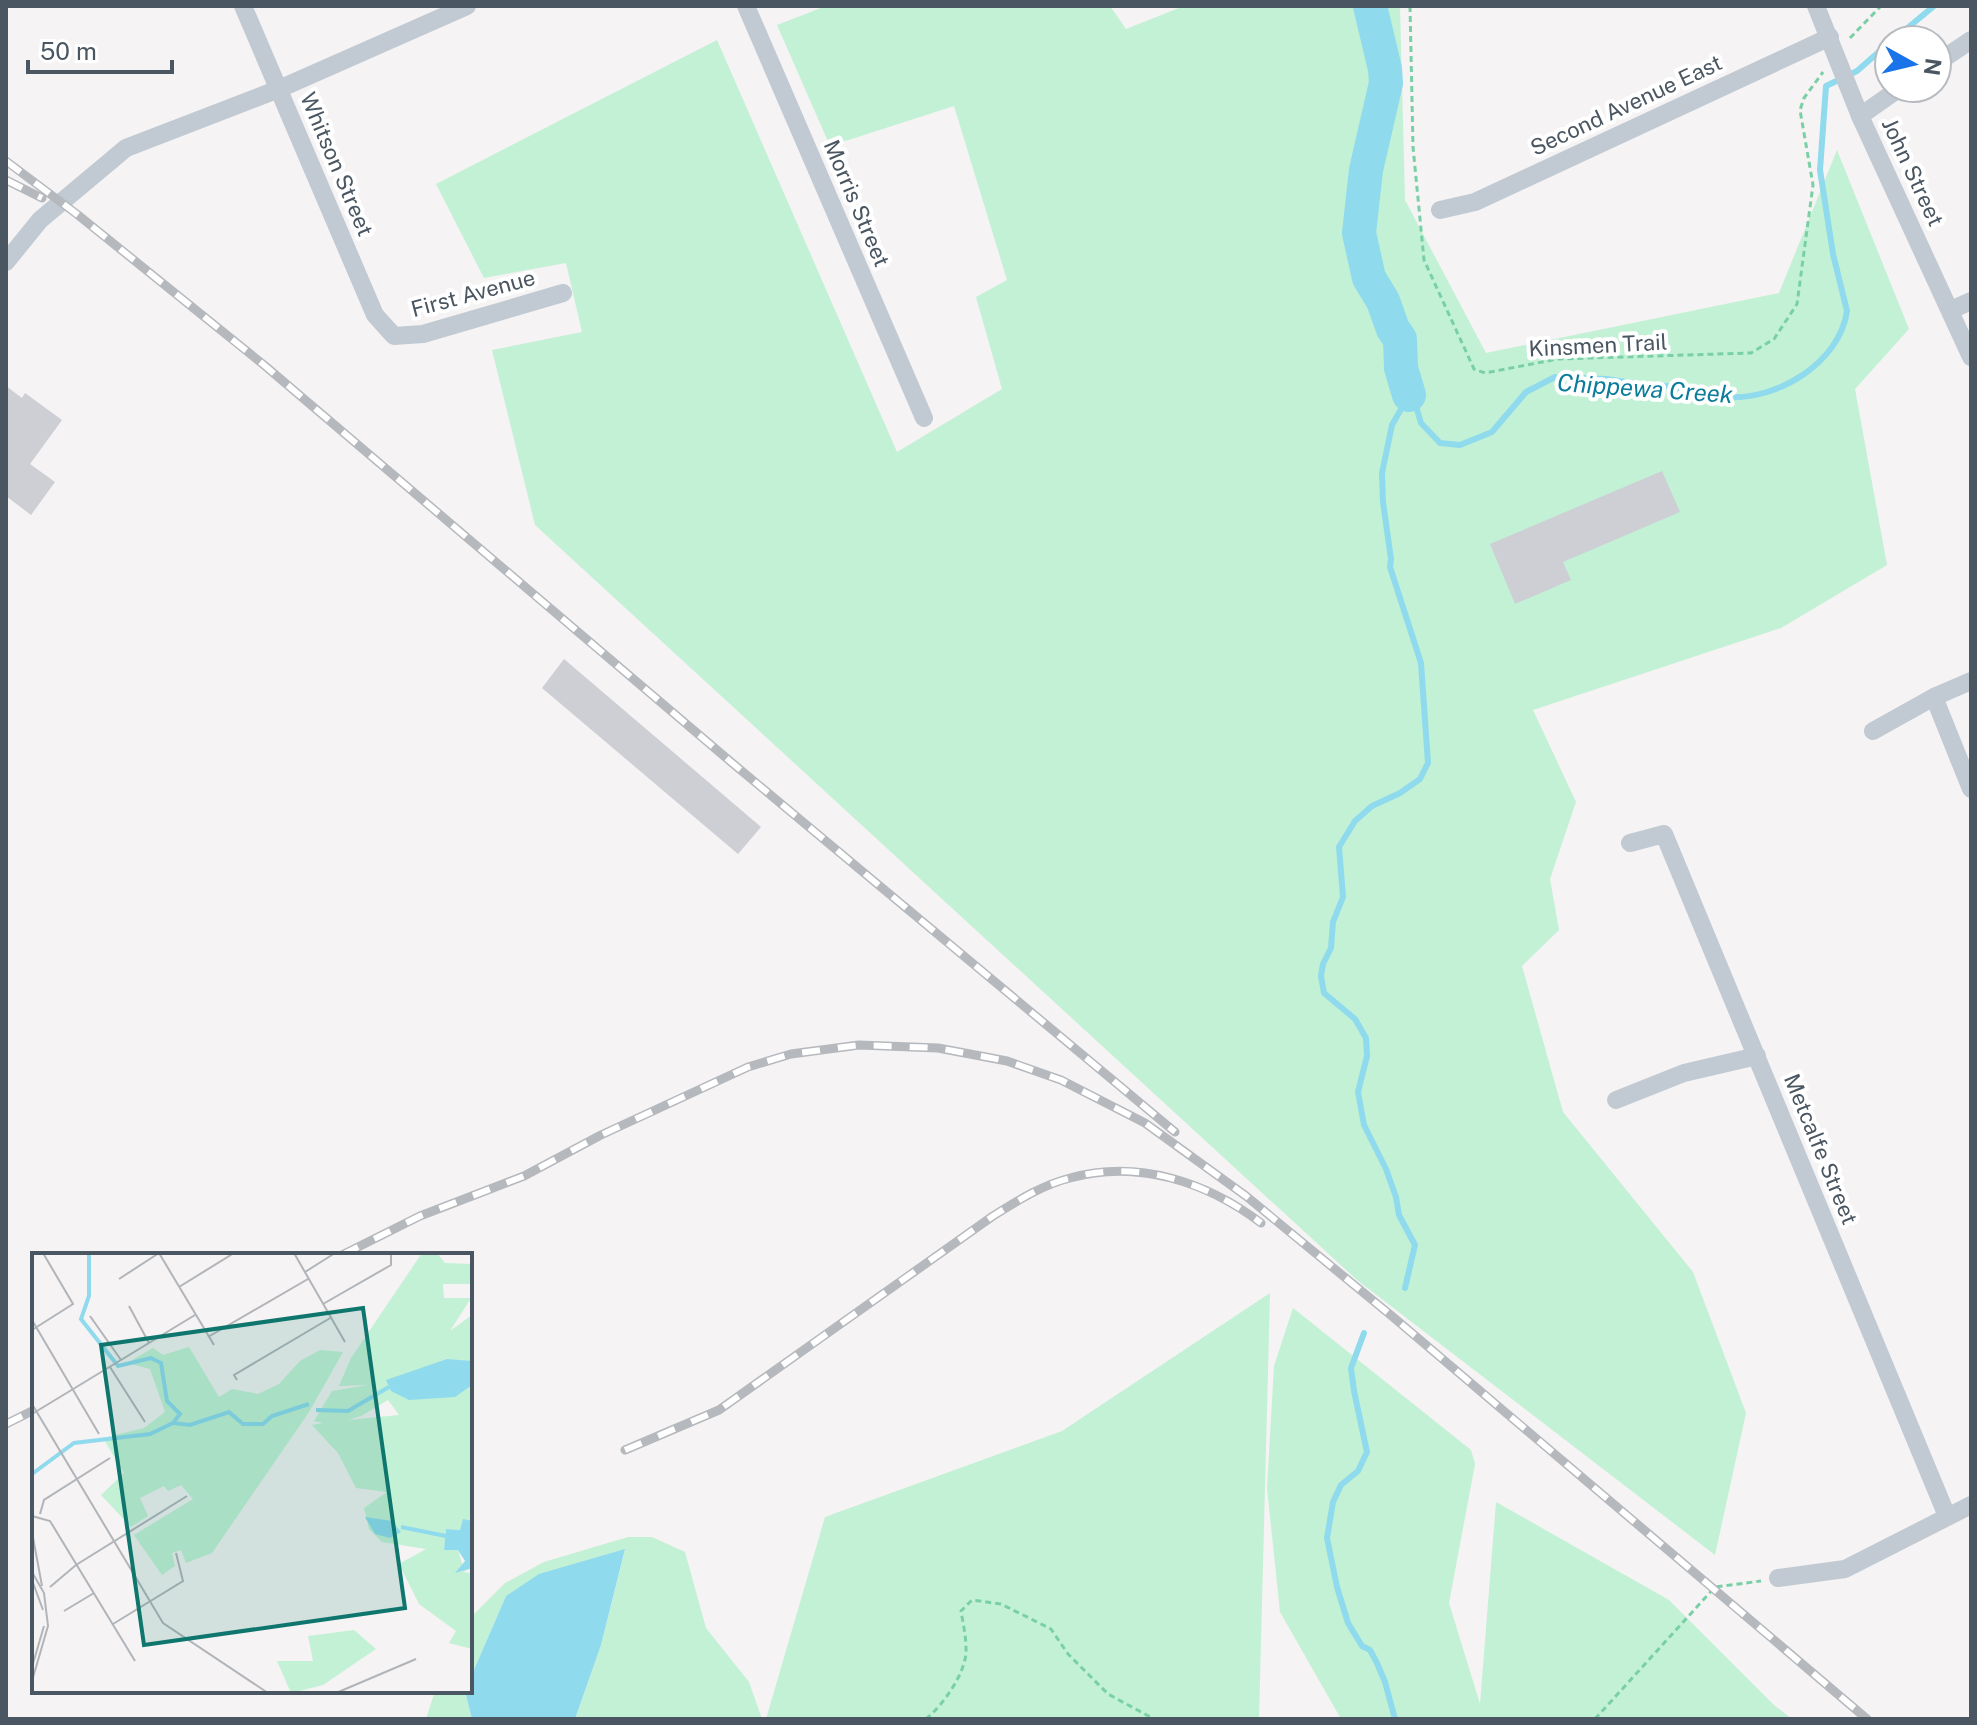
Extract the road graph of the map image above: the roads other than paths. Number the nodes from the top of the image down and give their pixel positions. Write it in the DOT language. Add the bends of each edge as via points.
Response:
graph roads {
  1 [pos="243,6"];
  2 [pos="467,6"];
  3 [pos="746,6"];
  4 [pos="1816,6"];
  5 [pos="1971,40"];
  6 [pos="1831,41"];
  7 [pos="1953,52"];
  8 [pos="279,89"];
  9 [pos="1877,104"];
  10 [pos="1860,116"];
  11 [pos="1440,210"];
  12 [pos="6,262"];
  13 [pos="563,293"];
  14 [pos="1971,301"];
  15 [pos="1951,310"];
  16 [pos="394,336"];
  17 [pos="1971,357"];
  18 [pos="924,418"];
  19 [pos="1971,681"];
  20 [pos="1934,697"];
  21 [pos="1873,731"];
  22 [pos="1971,789"];
  23 [pos="1630,843"];
  24 [pos="1757,1056"];
  25 [pos="1616,1100"];
  26 [pos="1971,1505"];
  27 [pos="1947,1516"];
  28 [pos="1778,1578"];
  1 -- 8 [label="street, Whitson Street"];
  2 -- 8 [label="street"];
  3 -- 18 [label="street, Morris Street"];
  4 -- 6 [label="street, John Street"];
  5 -- 7 [label="street"];
  6 -- 10 [label="street, John Street"];
  6 -- 11 [label="street, Second Avenue East" via="1475,202"];
  8 -- 12 [label="street" via="126,148 40,220"];
  8 -- 16 [label="street, Whitson Street" via="375,315"];
  9 -- 10 [label="street"];
  10 -- 15 [label="street, John Street"];
  13 -- 16 [label="street, First Avenue" via="423,334"];
  14 -- 15 [label="street"];
  15 -- 17 [label="street, John Street"];
  19 -- 20 [label="street"];
  20 -- 21 [label="street"];
  20 -- 22 [label="street"];
  23 -- 24 [label="street, Metcalfe Street" via="1664,834"];
  24 -- 25 [label="street" via="1684,1073"];
  24 -- 27 [label="street, Metcalfe Street"];
  26 -- 27 [label="street"];
  27 -- 28 [label="street" via="1845,1569"];
}
